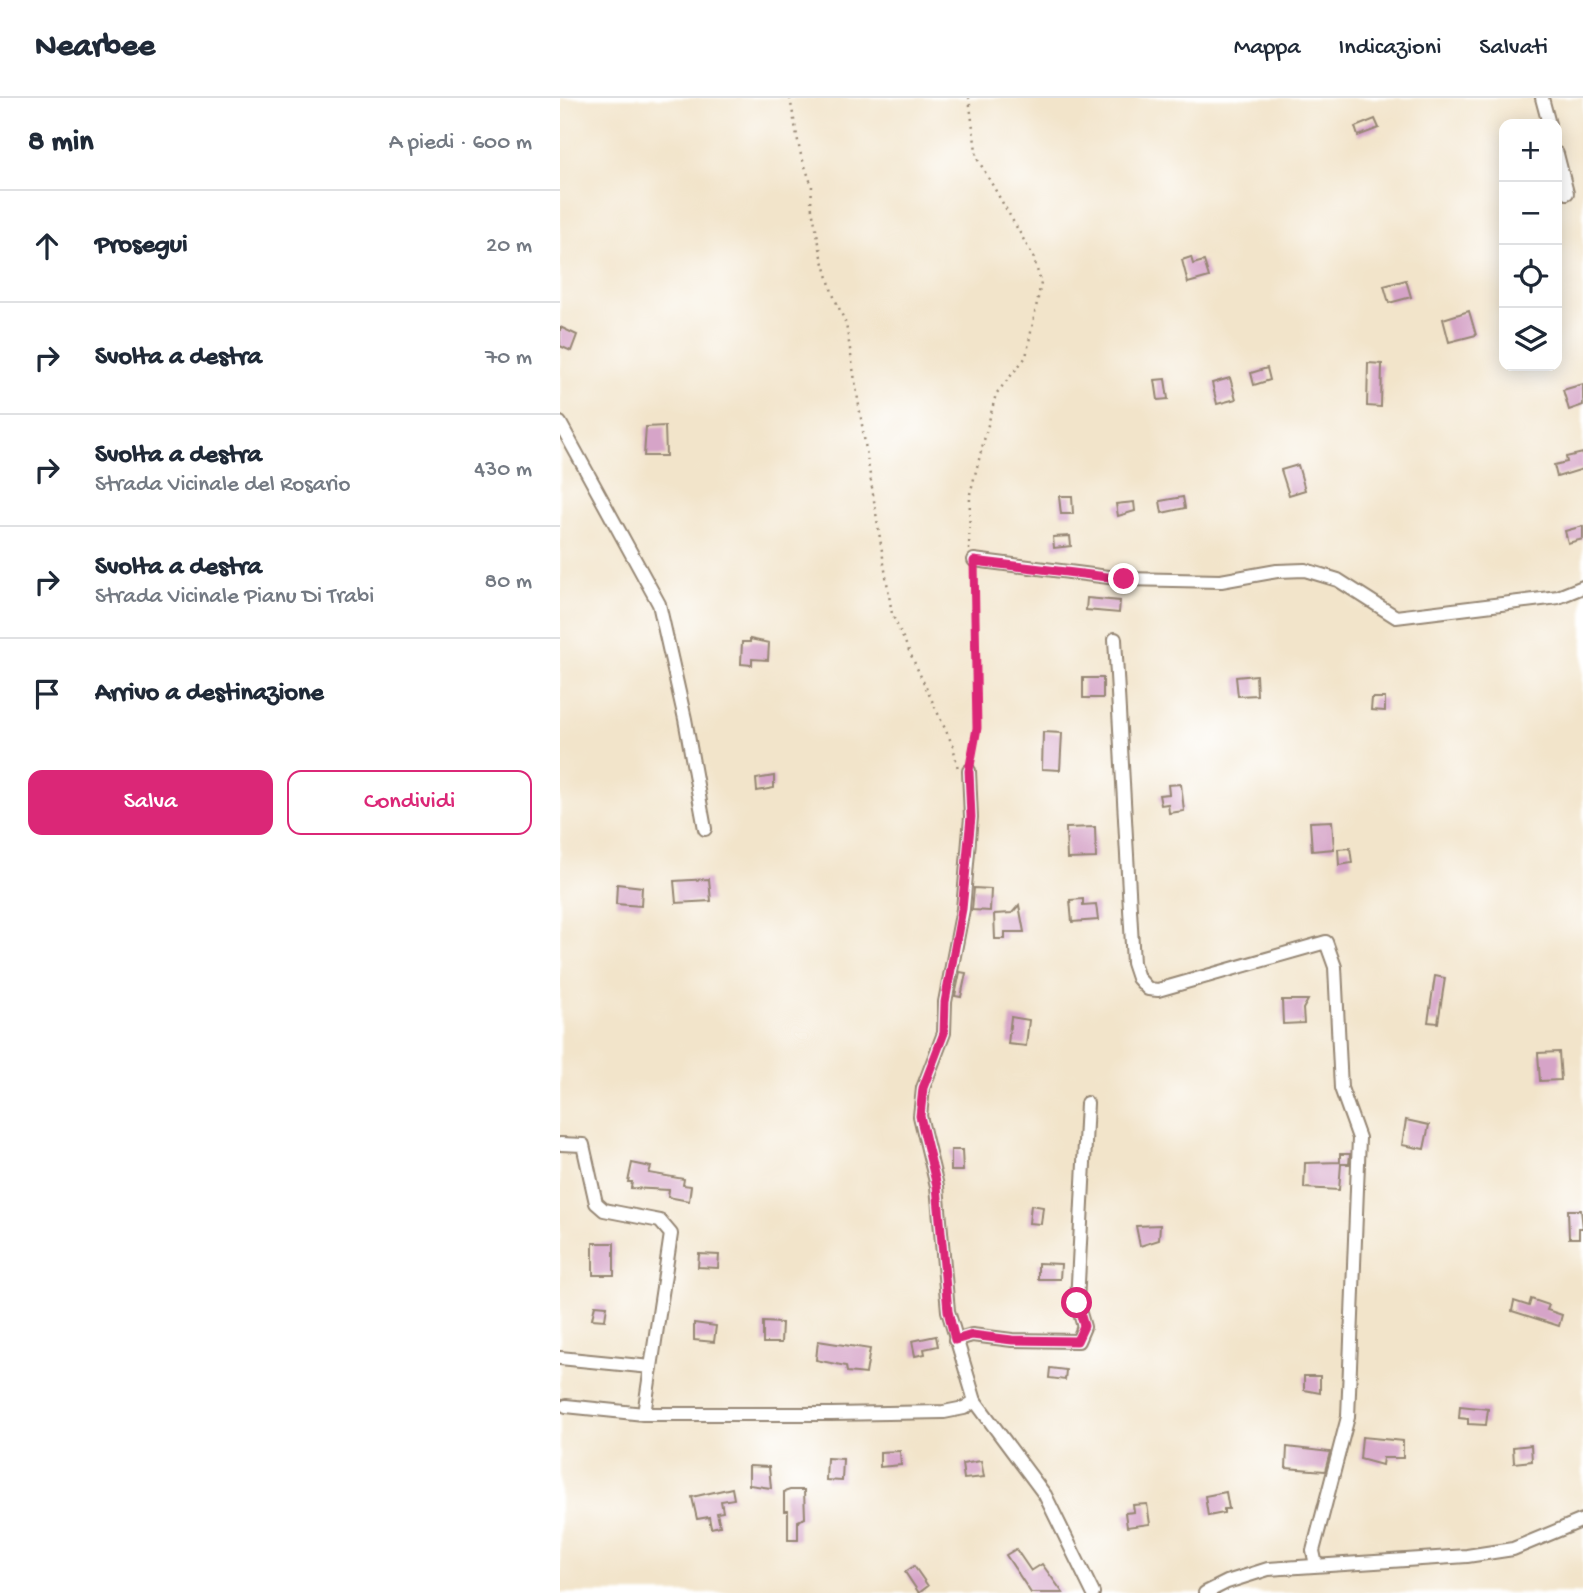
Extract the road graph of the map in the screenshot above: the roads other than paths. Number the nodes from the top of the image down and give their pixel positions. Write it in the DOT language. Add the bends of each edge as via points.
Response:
graph roads {
  1 [pos="1542,98"];
  2 [pos="1548,119"];
  3 [pos="1562,174"];
  4 [pos="1567,194"];
  5 [pos="560,423"];
  6 [pos="974,561"];
  7 [pos="1583,587"];
  8 [pos="1115,639"];
  9 [pos="964,775"];
  10 [pos="705,830"];
  11 [pos="1087,1103"];
  12 [pos="560,1143"];
  13 [pos="955,1340"];
  14 [pos="560,1357"];
  15 [pos="651,1367"];
  16 [pos="975,1401"];
  17 [pos="566,1406"];
  18 [pos="644,1414"];
  19 [pos="1583,1520"];
  20 [pos="1316,1564"];
  21 [pos="1093,1593"];
  22 [pos="1205,1593"];
  1 -- 2 [label="street"];
  3 -- 4 [label="street"];
  5 -- 10 [label="street" via="659,604"];
  6 -- 7 [label="street" via="1124,579 1221,581 1305,570 1338,580 1396,617 1558,597"];
  8 -- 20 [label="street" via="1133,963 1138,978 1149,989 1158,990 1326,942 1335,967 1342,1088 1359,1138 1348,1417 1313,1551"];
  9 -- 13 [label="street" via="971,817 962,909 944,1033 923,1088 920,1116 937,1186 948,1311"];
  11 -- 13 [label="street" via="1077,1303 1084,1326 1077,1341 972,1335"];
  12 -- 15 [label="street" via="583,1144 596,1203 604,1210 660,1221 671,1234"];
  13 -- 16 [label="street"];
  14 -- 15 [label="street"];
  15 -- 18 [label="street"];
  16 -- 18 [label="street" via="944,1412"];
  16 -- 21 [label="street" via="1045,1495"];
  17 -- 18 [label="street"];
  19 -- 20 [label="street" via="1513,1549"];
  20 -- 22 [label="street" via="1268,1569"];
}
